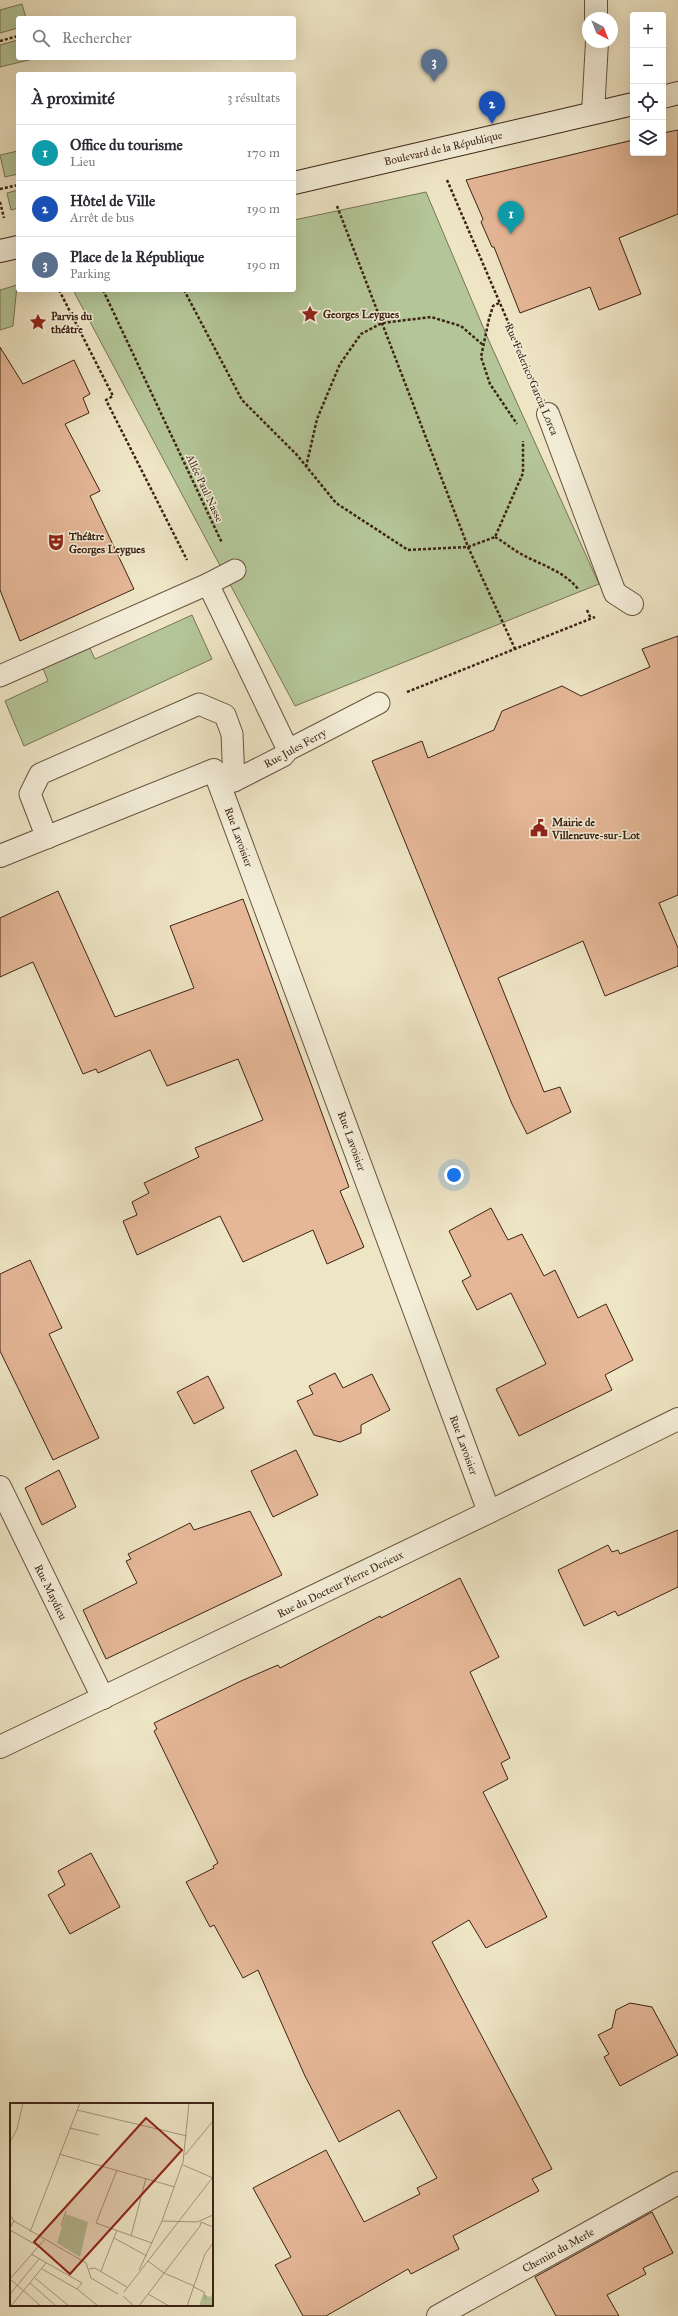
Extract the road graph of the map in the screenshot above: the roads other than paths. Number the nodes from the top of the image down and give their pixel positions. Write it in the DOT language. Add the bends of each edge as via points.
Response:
graph roads {
  1 [pos="596,0"];
  2 [pos="596,12"];
  3 [pos="597,48"];
  4 [pos="678,93"];
  5 [pos="666,96"];
  6 [pos="630,105"];
  7 [pos="592,113"];
  8 [pos="296,182"];
  9 [pos="16,247"];
  10 [pos="0,251"];
  11 [pos="548,414"];
  12 [pos="234,570"];
  13 [pos="204,585"];
  14 [pos="632,604"];
  15 [pos="0,676"];
  16 [pos="378,704"];
  17 [pos="288,750"];
  18 [pos="214,770"];
  19 [pos="234,781"];
  20 [pos="47,838"];
  21 [pos="0,856"];
  22 [pos="678,1419"];
  23 [pos="0,1487"];
  24 [pos="489,1512"];
  25 [pos="103,1698"];
  26 [pos="0,1747"];
  27 [pos="678,2183"];
  28 [pos="438,2316"];
  1 -- 2 [label="street"];
  3 -- 7 [label="street"];
  4 -- 5 [label="street"];
  6 -- 7 [label="street, Boulevard de la République"];
  7 -- 8 [label="street, Boulevard de la République"];
  9 -- 10 [label="street"];
  11 -- 14 [label="street, Rue Federico Garcia Lorca" via="615,593"];
  12 -- 13 [label="lane"];
  13 -- 15 [label="lane"];
  13 -- 17 [label="lane"];
  16 -- 17 [label="lane, Rue Jules Ferry"];
  17 -- 19 [label="lane, Rue Jules Ferry" via="283,756"];
  18 -- 19 [label="lane"];
  18 -- 20 [label="street"];
  18 -- 24 [label="street, Rue Lavoisier"];
  19 -- 20 [label="lane" via="232,734 225,715 199,704 40,774 30,794"];
  20 -- 21 [label="street"];
  22 -- 24 [label="street, Rue du Docteur Pierre Derieux"];
  23 -- 25 [label="street, Rue Maydieu"];
  24 -- 25 [label="street, Rue du Docteur Pierre Derieux"];
  25 -- 26 [label="street, Rue du Docteur Pierre Derieux"];
  27 -- 28 [label="street, Chemin du Merle"];
}
